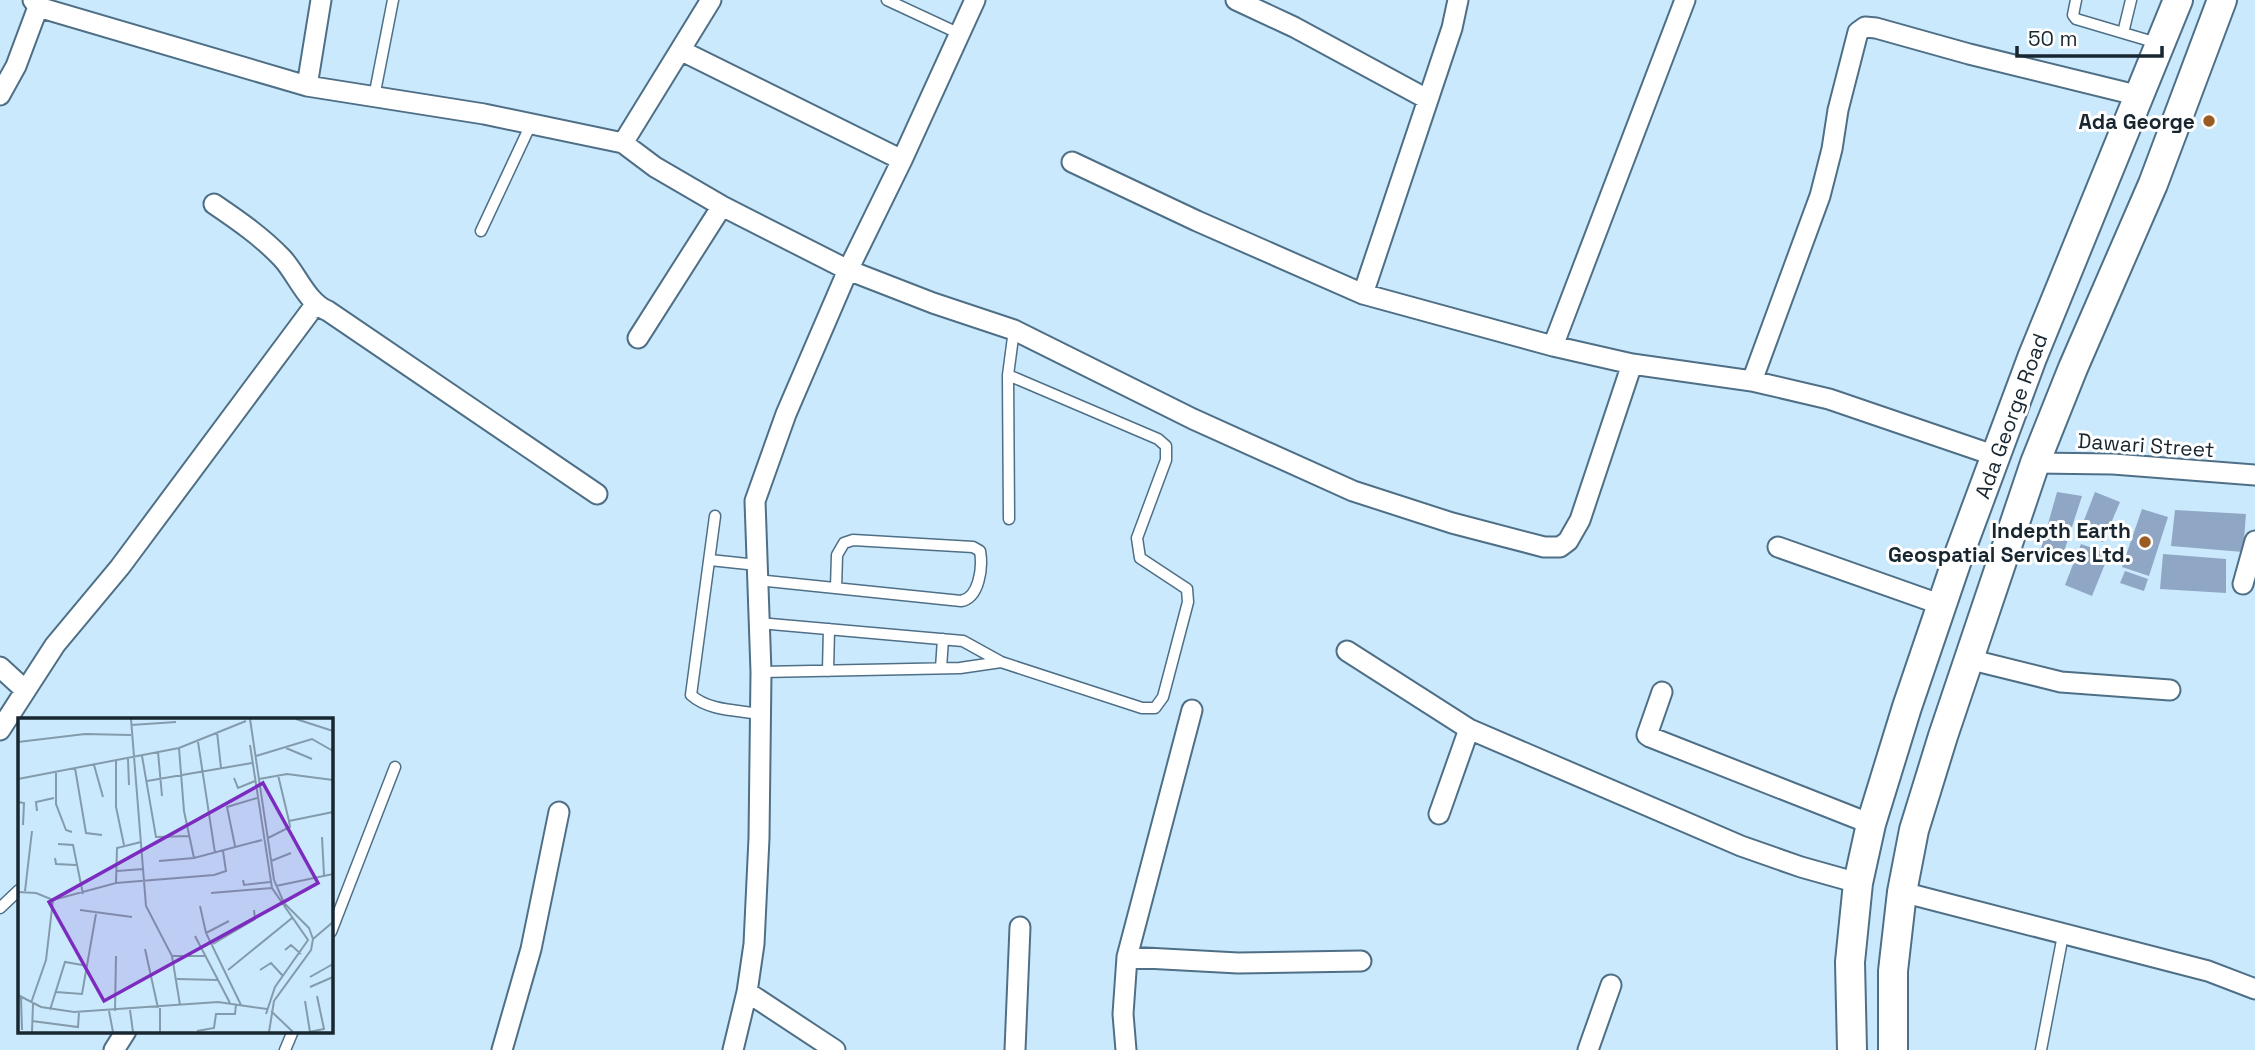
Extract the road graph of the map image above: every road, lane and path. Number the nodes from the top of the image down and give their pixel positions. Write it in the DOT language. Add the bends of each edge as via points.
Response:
graph roads {
  1 [pos="321,0"];
  2 [pos="393,0"];
  3 [pos="711,0"];
  4 [pos="887,0"];
  5 [pos="975,0"];
  6 [pos="1236,0"];
  7 [pos="1458,0"];
  8 [pos="1685,0"];
  9 [pos="2076,0"];
  10 [pos="2131,0"];
  11 [pos="2178,0"];
  12 [pos="2222,0"];
  13 [pos="35,3"];
  14 [pos="2123,33"];
  15 [pos="960,34"];
  16 [pos="2161,44"];
  17 [pos="682,51"];
  18 [pos="307,86"];
  19 [pos="0,95"];
  20 [pos="2140,96"];
  21 [pos="374,97"];
  22 [pos="1427,99"];
  23 [pos="531,124"];
  24 [pos="623,143"];
  25 [pos="902,160"];
  26 [pos="1072,162"];
  27 [pos="214,204"];
  28 [pos="722,206"];
  29 [pos="481,231"];
  30 [pos="848,270"];
  31 [pos="1363,294"];
  32 [pos="318,307"];
  33 [pos="1014,330"];
  34 [pos="638,338"];
  35 [pos="1553,346"];
  36 [pos="1632,364"];
  37 [pos="1008,375"];
  38 [pos="1752,381"];
  39 [pos="1996,456"];
  40 [pos="2035,463"];
  41 [pos="2255,475"];
  42 [pos="597,494"];
  43 [pos="715,516"];
  44 [pos="1009,519"];
  45 [pos="2255,541"];
  46 [pos="1778,547"];
  47 [pos="710,560"];
  48 [pos="757,573"];
  49 [pos="2243,583"];
  50 [pos="836,588"];
  51 [pos="1942,606"];
  52 [pos="759,623"];
  53 [pos="829,629"];
  54 [pos="943,639"];
  55 [pos="1347,651"];
  56 [pos="1968,659"];
  57 [pos="1001,662"];
  58 [pos="0,667"];
  59 [pos="941,668"];
  60 [pos="828,671"];
  61 [pos="761,672"];
  62 [pos="25,690"];
  63 [pos="2170,690"];
  64 [pos="1662,692"];
  65 [pos="1192,710"];
  66 [pos="760,714"];
  67 [pos="1469,729"];
  68 [pos="0,730"];
  69 [pos="395,767"];
  70 [pos="559,812"];
  71 [pos="1439,814"];
  72 [pos="1871,824"];
  73 [pos="1858,883"];
  74 [pos="18,891"];
  75 [pos="1902,892"];
  76 [pos="0,908"];
  77 [pos="1020,926"];
  78 [pos="332,929"];
  79 [pos="2063,935"];
  80 [pos="1127,957"];
  81 [pos="1361,961"];
  82 [pos="1611,985"];
  83 [pos="2255,989"];
  84 [pos="747,992"];
  85 [pos="125,1032"];
  86 [pos="293,1032"];
  87 [pos="114,1050"];
  88 [pos="285,1050"];
  89 [pos="502,1050"];
  90 [pos="733,1050"];
  91 [pos="835,1050"];
  92 [pos="1015,1050"];
  93 [pos="1126,1050"];
  94 [pos="1588,1050"];
  95 [pos="1852,1050"];
  96 [pos="1893,1050"];
  97 [pos="2041,1050"];
  1 -- 18 [label="street"];
  2 -- 21 [label="lane"];
  3 -- 17 [label="street"];
  4 -- 15 [label="lane"];
  5 -- 15 [label="street"];
  6 -- 22 [label="street"];
  7 -- 22 [label="street"];
  8 -- 35 [label="street"];
  9 -- 14 [label="lane" via="2076,19"];
  10 -- 14 [label="lane"];
  11 -- 16 [label="main road, Ada George Road"];
  12 -- 40 [label="main road, Ada George Road" via="2153,184"];
  13 -- 18 [label="street"];
  13 -- 19 [label="street" via="16,66"];
  14 -- 16 [label="lane"];
  15 -- 25 [label="street"];
  16 -- 20 [label="main road, Ada George Road"];
  17 -- 24 [label="street"];
  17 -- 25 [label="street"];
  18 -- 21 [label="street"];
  20 -- 38 [label="street" via="1876,28 1858,32 1820,196"];
  20 -- 39 [label="main road, Ada George Road"];
  21 -- 23 [label="street"];
  22 -- 31 [label="street"];
  23 -- 24 [label="street"];
  23 -- 29 [label="lane"];
  24 -- 28 [label="street"];
  25 -- 30 [label="street"];
  26 -- 31 [label="street"];
  27 -- 32 [label="street" via="254,230"];
  28 -- 30 [label="street"];
  28 -- 34 [label="street"];
  30 -- 33 [label="street"];
  30 -- 48 [label="street" via="761,481 755,501"];
  31 -- 35 [label="street"];
  32 -- 42 [label="street" via="426,375"];
  32 -- 62 [label="street" via="312,309"];
  33 -- 36 [label="street" via="1193,419 1353,491 1544,547 1560,547 1580,520"];
  33 -- 37 [label="lane"];
  35 -- 36 [label="street"];
  36 -- 38 [label="street"];
  37 -- 44 [label="lane"];
  37 -- 57 [label="lane" via="1166,446 1166,460 1137,538 1140,558 1186,589 1188,602 1163,697 1154,708"];
  38 -- 39 [label="street" via="1829,399"];
  39 -- 51 [label="main road, Ada George Road"];
  40 -- 41 [label="street, Dawari Street"];
  40 -- 56 [label="main road, Ada George Road"];
  43 -- 47 [label="lane"];
  45 -- 49 [label="street"];
  46 -- 51 [label="street"];
  47 -- 48 [label="lane"];
  47 -- 66 [label="lane" via="691,695 712,706"];
  48 -- 50 [label="lane"];
  48 -- 52 [label="street"];
  50 -- 50 [label="lane" via="837,555 844,543 853,540 980,551 975,594 969,600"];
  51 -- 72 [label="main road, Ada George Road"];
  52 -- 53 [label="lane"];
  52 -- 61 [label="street"];
  53 -- 54 [label="lane"];
  53 -- 60 [label="lane"];
  54 -- 57 [label="lane" via="963,641"];
  54 -- 59 [label="lane"];
  55 -- 67 [label="street"];
  56 -- 63 [label="street" via="2061,682"];
  56 -- 75 [label="main road, Ada George Road" via="1914,830"];
  57 -- 59 [label="lane"];
  58 -- 62 [label="street"];
  59 -- 60 [label="lane"];
  60 -- 61 [label="lane"];
  61 -- 66 [label="street"];
  62 -- 68 [label="street"];
  64 -- 72 [label="street" via="1650,737"];
  65 -- 80 [label="street"];
  66 -- 84 [label="street" via="759,838"];
  67 -- 71 [label="street"];
  67 -- 73 [label="street" via="1741,846"];
  69 -- 78 [label="lane"];
  70 -- 89 [label="street" via="531,949"];
  72 -- 73 [label="main road, Ada George Road"];
  73 -- 95 [label="main road, Ada George Road" via="1850,962"];
  74 -- 76 [label="lane"];
  75 -- 79 [label="street"];
  75 -- 96 [label="main road, Ada George Road" via="1893,971"];
  77 -- 92 [label="street"];
  79 -- 83 [label="street" via="2208,971"];
  79 -- 97 [label="lane"];
  80 -- 81 [label="street" via="1238,963"];
  80 -- 93 [label="street"];
  82 -- 94 [label="street"];
  84 -- 90 [label="street"];
  84 -- 91 [label="street"];
  85 -- 87 [label="street"];
  86 -- 88 [label="lane"];
}
